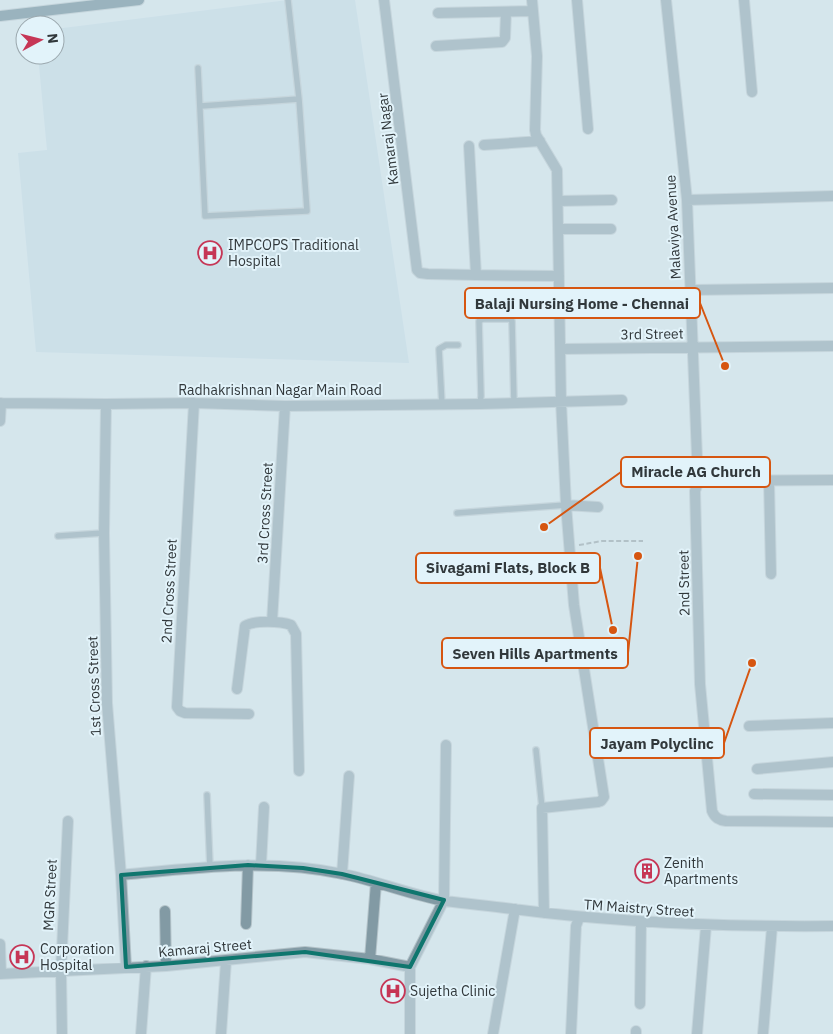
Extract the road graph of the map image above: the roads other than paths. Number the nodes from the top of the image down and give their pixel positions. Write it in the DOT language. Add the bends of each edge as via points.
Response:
graph roads {
  1 [pos="139,0"];
  2 [pos="288,0"];
  3 [pos="384,0"];
  4 [pos="532,0"];
  5 [pos="577,0"];
  6 [pos="666,0"];
  7 [pos="744,0"];
  8 [pos="533,11"];
  9 [pos="506,12"];
  10 [pos="438,13"];
  11 [pos="0,16"];
  12 [pos="436,46"];
  13 [pos="198,68"];
  14 [pos="752,92"];
  15 [pos="299,99"];
  16 [pos="201,106"];
  17 [pos="588,129"];
  18 [pos="540,141"];
  19 [pos="484,145"];
  20 [pos="469,146"];
  21 [pos="833,196"];
  22 [pos="612,200"];
  23 [pos="687,200"];
  24 [pos="558,201"];
  25 [pos="558,229"];
  26 [pos="612,229"];
  27 [pos="476,275"];
  28 [pos="559,276"];
  29 [pos="833,288"];
  30 [pos="691,290"];
  31 [pos="458,345"];
  32 [pos="833,346"];
  33 [pos="693,347"];
  34 [pos="561,349"];
  35 [pos="622,400"];
  36 [pos="561,401"];
  37 [pos="194,403"];
  38 [pos="514,403"];
  39 [pos="0,404"];
  40 [pos="106,404"];
  41 [pos="442,404"];
  42 [pos="480,404"];
  43 [pos="285,406"];
  44 [pos="0,421"];
  45 [pos="833,480"];
  46 [pos="769,481"];
  47 [pos="698,483"];
  48 [pos="566,505"];
  49 [pos="598,508"];
  50 [pos="457,513"];
  51 [pos="104,534"];
  52 [pos="58,536"];
  53 [pos="771,574"];
  54 [pos="272,622"];
  55 [pos="237,689"];
  56 [pos="249,714"];
  57 [pos="833,723"];
  58 [pos="749,726"];
  59 [pos="446,745"];
  60 [pos="536,750"];
  61 [pos="833,762"];
  62 [pos="757,769"];
  63 [pos="299,770"];
  64 [pos="348,776"];
  65 [pos="754,794"];
  66 [pos="207,795"];
  67 [pos="833,795"];
  68 [pos="264,807"];
  69 [pos="542,808"];
  70 [pos="68,821"];
  71 [pos="833,822"];
  72 [pos="248,865"];
  73 [pos="261,865"];
  74 [pos="210,867"];
  75 [pos="342,874"];
  76 [pos="121,875"];
  77 [pos="376,883"];
  78 [pos="444,900"];
  79 [pos="515,909"];
  80 [pos="164,911"];
  81 [pos="544,913"];
  82 [pos="579,918"];
  83 [pos="641,923"];
  84 [pos="246,924"];
  85 [pos="706,926"];
  86 [pos="833,926"];
  87 [pos="772,927"];
  88 [pos="0,944"];
  89 [pos="370,959"];
  90 [pos="226,961"];
  91 [pos="146,966"];
  92 [pos="166,966"];
  93 [pos="126,967"];
  94 [pos="410,967"];
  95 [pos="61,970"];
  96 [pos="1,974"];
  97 [pos="640,1004"];
  98 [pos="62,1034"];
  99 [pos="141,1034"];
  100 [pos="221,1034"];
  101 [pos="410,1034"];
  102 [pos="493,1034"];
  103 [pos="571,1034"];
  104 [pos="696,1034"];
  105 [pos="763,1034"];
  1 -- 11 [label="main road"];
  2 -- 15 [label="lane"];
  3 -- 27 [label="street, Kamaraj Nagar" via="416,267 420,273"];
  4 -- 8 [label="street"];
  5 -- 17 [label="street"];
  6 -- 23 [label="street, Malaviya Avenue"];
  7 -- 14 [label="street"];
  8 -- 9 [label="street"];
  8 -- 18 [label="street" via="537,56 535,130"];
  9 -- 10 [label="street"];
  9 -- 12 [label="street" via="502,42"];
  13 -- 16 [label="lane"];
  15 -- 16 [label="lane"];
  15 -- 16 [label="lane" via="307,211 205,216"];
  18 -- 19 [label="street"];
  18 -- 24 [label="street" via="557,170"];
  20 -- 27 [label="street"];
  21 -- 23 [label="street"];
  22 -- 24 [label="street"];
  23 -- 30 [label="street, Malaviya Avenue"];
  24 -- 25 [label="street"];
  25 -- 26 [label="street"];
  25 -- 28 [label="street"];
  27 -- 28 [label="street"];
  28 -- 34 [label="street"];
  29 -- 30 [label="street"];
  30 -- 33 [label="street, Malaviya Avenue"];
  31 -- 41 [label="lane" via="441,347 438,352"];
  32 -- 33 [label="street, 3rd Street"];
  33 -- 34 [label="street, 3rd Street"];
  33 -- 47 [label="street, Malaviya Avenue"];
  34 -- 36 [label="street"];
  35 -- 36 [label="street, Radhakrishnan Nagar Main Road"];
  36 -- 38 [label="street, Radhakrishnan Nagar Main Road"];
  36 -- 48 [label="street"];
  37 -- 40 [label="street, Radhakrishnan Nagar Main Road"];
  37 -- 43 [label="street, Radhakrishnan Nagar Main Road"];
  37 -- 56 [label="street, 2nd Cross Street" via="177,707 185,713"];
  38 -- 42 [label="street, Radhakrishnan Nagar Main Road"];
  38 -- 42 [label="lane" via="512,321 483,319 479,321"];
  39 -- 40 [label="street, Radhakrishnan Nagar Main Road"];
  39 -- 44 [label="street"];
  40 -- 51 [label="street, 1st Cross Street"];
  41 -- 42 [label="street, Radhakrishnan Nagar Main Road"];
  41 -- 43 [label="street, Radhakrishnan Nagar Main Road"];
  43 -- 54 [label="street, 3rd Cross Street"];
  45 -- 46 [label="street"];
  46 -- 47 [label="street"];
  46 -- 53 [label="street"];
  47 -- 71 [label="street, 2nd Street" via="695,491 700,684 714,816 726,821"];
  48 -- 49 [label="street"];
  48 -- 50 [label="lane"];
  48 -- 69 [label="street" via="574,605 604,794 598,802"];
  51 -- 52 [label="lane"];
  51 -- 76 [label="street, 1st Cross Street" via="107,703"];
  54 -- 55 [label="street" via="245,626"];
  54 -- 63 [label="street" via="291,625 296,634"];
  57 -- 58 [label="street"];
  59 -- 78 [label="street"];
  60 -- 69 [label="lane"];
  61 -- 62 [label="street"];
  64 -- 75 [label="street"];
  65 -- 67 [label="street"];
  66 -- 74 [label="lane"];
  68 -- 73 [label="street"];
  69 -- 81 [label="street"];
  70 -- 95 [label="street, MGR Street"];
  72 -- 73 [label="street, TM Maistry Street"];
  72 -- 74 [label="street, TM Maistry Street"];
  72 -- 84 [label="street"];
  73 -- 75 [label="street, TM Maistry Street"];
  74 -- 76 [label="street, TM Maistry Street"];
  75 -- 77 [label="street, TM Maistry Street"];
  76 -- 93 [label="street, 1st Cross Street"];
  77 -- 78 [label="street, TM Maistry Street"];
  77 -- 89 [label="street"];
  78 -- 79 [label="street, TM Maistry Street"];
  78 -- 94 [label="street"];
  79 -- 81 [label="street, TM Maistry Street"];
  79 -- 102 [label="street"];
  80 -- 92 [label="street"];
  81 -- 82 [label="street, TM Maistry Street"];
  82 -- 83 [label="street, TM Maistry Street"];
  82 -- 103 [label="street"];
  83 -- 85 [label="street, TM Maistry Street"];
  83 -- 97 [label="street"];
  85 -- 87 [label="street, TM Maistry Street"];
  85 -- 104 [label="street"];
  86 -- 87 [label="street, TM Maistry Street"];
  87 -- 105 [label="street"];
  88 -- 96 [label="street"];
  89 -- 90 [label="street, Kamaraj Street" via="305,952"];
  89 -- 94 [label="street, Kamaraj Street"];
  90 -- 92 [label="street, Kamaraj Street"];
  90 -- 100 [label="street"];
  91 -- 92 [label="street, Kamaraj Street"];
  91 -- 93 [label="street, Kamaraj Street"];
  91 -- 99 [label="street"];
  93 -- 95 [label="street, Kamaraj Street"];
  94 -- 101 [label="street"];
  95 -- 96 [label="street, Kamaraj Street"];
  95 -- 98 [label="street"];
}
